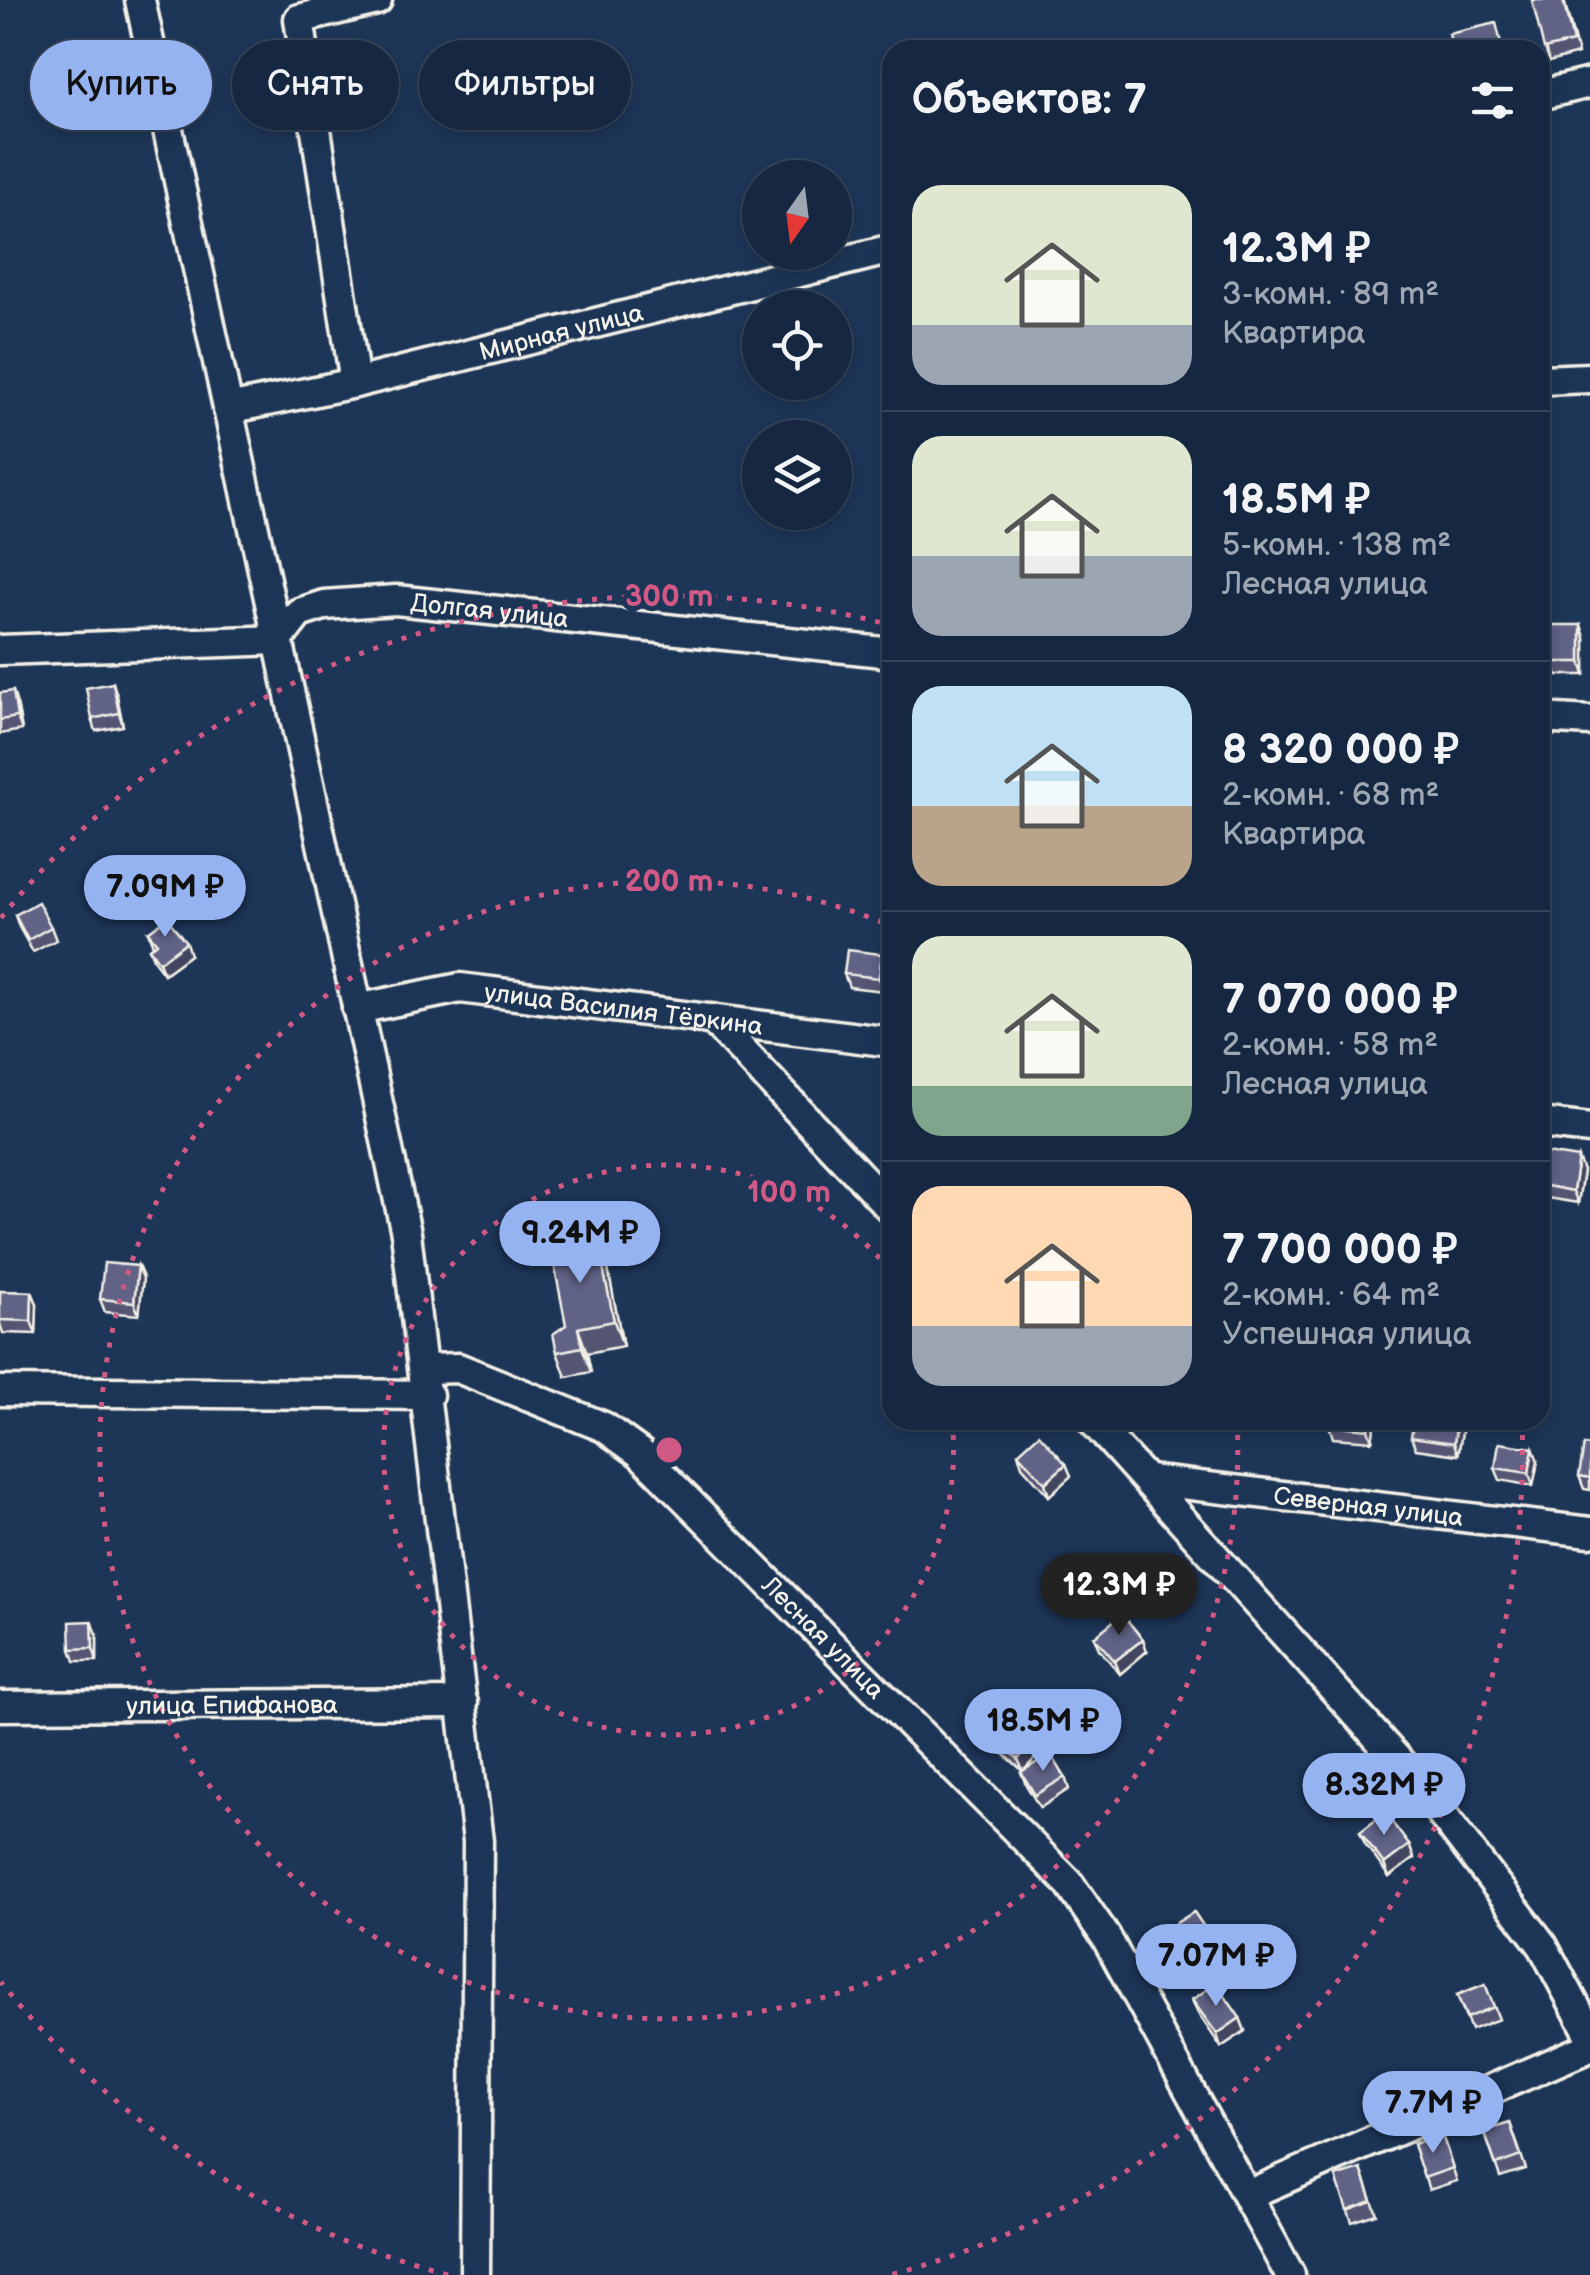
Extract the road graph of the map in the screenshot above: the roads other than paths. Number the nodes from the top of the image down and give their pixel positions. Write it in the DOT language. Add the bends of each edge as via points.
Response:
graph roads {
  1 [pos="140,0"];
  2 [pos="377,0"];
  3 [pos="1590,82"];
  4 [pos="1550,92"];
  5 [pos="882,251"];
  6 [pos="1590,378"];
  7 [pos="1550,380"];
  8 [pos="355,383"];
  9 [pos="228,408"];
  10 [pos="278,640"];
  11 [pos="0,650"];
  12 [pos="882,652"];
  13 [pos="1550,718"];
  14 [pos="1590,720"];
  15 [pos="358,1009"];
  16 [pos="712,1019"];
  17 [pos="882,1041"];
  18 [pos="1550,1124"];
  19 [pos="1590,1129"];
  20 [pos="882,1199"];
  21 [pos="427,1382"];
  22 [pos="0,1391"];
  23 [pos="1101,1430"];
  24 [pos="1148,1480"];
  25 [pos="1590,1532"];
  26 [pos="463,1703"];
  27 [pos="0,1706"];
  28 [pos="1590,2034"];
  29 [pos="1590,2047"];
  30 [pos="1247,2195"];
  31 [pos="475,2275"];
  32 [pos="1290,2275"];
  1 -- 9 [label="street"];
  2 -- 8 [label="street" via="299,19"];
  3 -- 4 [label="street"];
  5 -- 8 [label="street, Мирная улица"];
  6 -- 7 [label="street"];
  8 -- 9 [label="street, Мирная улица"];
  9 -- 10 [label="street"];
  10 -- 11 [label="street"];
  10 -- 12 [label="street, Долгая улица" via="299,613 324,604 396,600"];
  10 -- 15 [label="street"];
  13 -- 14 [label="street"];
  15 -- 16 [label="street, улица Василия Тёркина" via="460,988"];
  15 -- 21 [label="street" via="406,1233"];
  16 -- 17 [label="street, улица Василия Тёркина"];
  16 -- 20 [label="street"];
  18 -- 19 [label="street"];
  21 -- 22 [label="street, Лесная улица"];
  21 -- 26 [label="street"];
  21 -- 30 [label="street, Лесная улица" via="458,1368 604,1427 640,1453 1068,1882 1106,1937"];
  23 -- 24 [label="street"];
  24 -- 25 [label="street, Северная улица"];
  24 -- 28 [label="street" via="1414,1778 1543,1946"];
  26 -- 27 [label="street, улица Епифанова"];
  26 -- 31 [label="street" via="478,1841"];
  29 -- 30 [label="street"];
  30 -- 32 [label="street, Лесная улица"];
}
